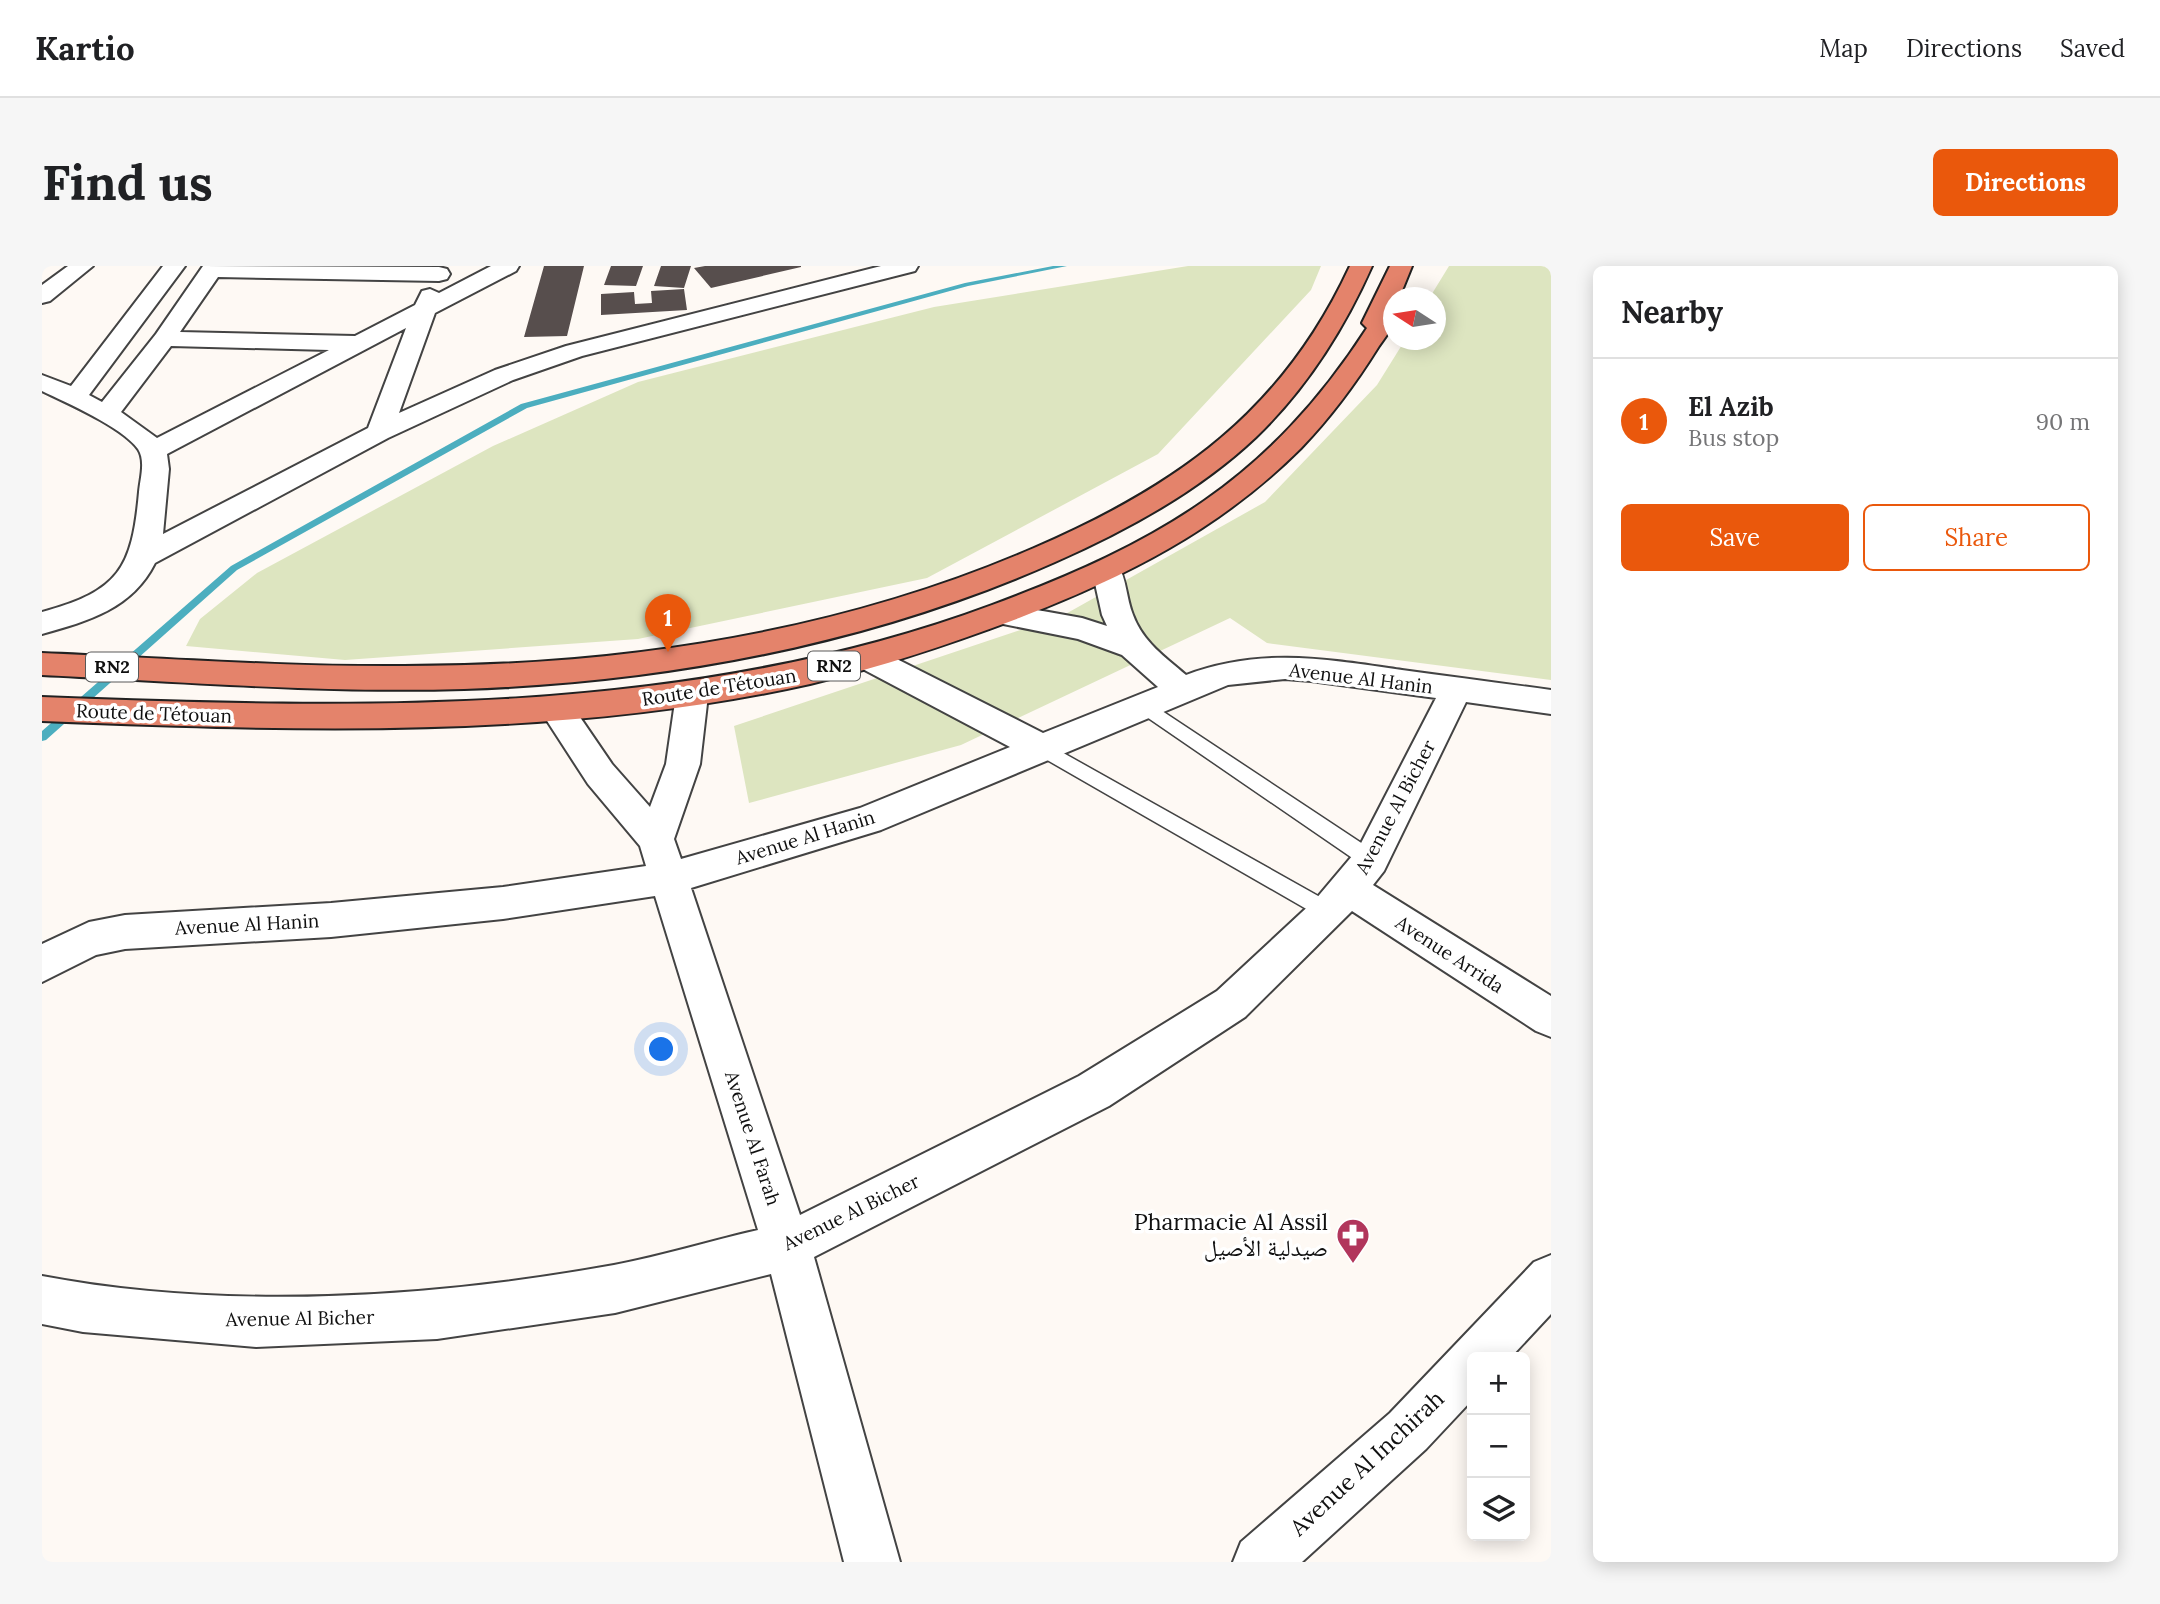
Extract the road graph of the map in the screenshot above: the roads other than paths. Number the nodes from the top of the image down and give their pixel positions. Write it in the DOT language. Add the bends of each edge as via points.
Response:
graph roads {
  1 [pos="82,266"];
  2 [pos="174,266"];
  3 [pos="467,266"];
  4 [pos="508,266"];
  5 [pos="907,266"];
  6 [pos="1361,266"];
  7 [pos="1379,266"];
  8 [pos="1401,266"];
  9 [pos="1418,266"];
  10 [pos="213,268"];
  11 [pos="446,277"];
  12 [pos="1404,287"];
  13 [pos="42,296"];
  14 [pos="425,308"];
  15 [pos="1383,320"];
  16 [pos="1325,334"];
  17 [pos="164,340"];
  18 [pos="357,343"];
  19 [pos="1357,360"];
  20 [pos="42,382"];
  21 [pos="75,397"];
  22 [pos="106,415"];
  23 [pos="379,432"];
  24 [pos="153,450"];
  25 [pos="145,556"];
  26 [pos="1107,570"];
  27 [pos="1004,615"];
  28 [pos="42,623"];
  29 [pos="1133,647"];
  30 [pos="868,658"];
  31 [pos="49,665"];
  32 [pos="1182,690"];
  33 [pos="1456,690"];
  34 [pos="692,695"];
  35 [pos="1551,702"];
  36 [pos="1144,706"];
  37 [pos="42,709"];
  38 [pos="557,710"];
  39 [pos="1042,748"];
  40 [pos="663,858"];
  41 [pos="1350,887"];
  42 [pos="42,964"];
  43 [pos="1551,1018"];
  44 [pos="787,1246"];
  45 [pos="1551,1279"];
  46 [pos="42,1300"];
  47 [pos="1482,1352"];
  48 [pos="1467,1368"];
  49 [pos="872,1562"];
  50 [pos="1261,1562"];
  1 -- 13 [label="street"];
  2 -- 21 [label="street"];
  3 -- 11 [label="street"];
  4 -- 11 [label="street"];
  5 -- 23 [label="street" via="575,351 469,389"];
  6 -- 16 [label="highway, Route de Tétouan / RN2"];
  7 -- 16 [label="highway"];
  8 -- 19 [label="highway"];
  9 -- 12 [label="highway"];
  10 -- 11 [label="street"];
  10 -- 17 [label="street"];
  11 -- 14 [label="street"];
  14 -- 18 [label="street"];
  14 -- 23 [label="street"];
  15 -- 19 [label="highway, Route de Tétouan / RN2"];
  16 -- 31 [label="highway, Route de Tétouan / RN2" via="1285,391 1246,432 1193,475 1056,552 866,620 742,649 526,674 382,679"];
  17 -- 18 [label="street"];
  17 -- 22 [label="street"];
  18 -- 24 [label="street"];
  19 -- 26 [label="highway, Route de Tétouan / RN2" via="1319,413 1239,490"];
  20 -- 21 [label="street"];
  21 -- 22 [label="street"];
  22 -- 24 [label="street"];
  23 -- 25 [label="street"];
  24 -- 25 [label="street" via="153,521"];
  25 -- 28 [label="street" via="111,597"];
  26 -- 27 [label="highway, Route de Tétouan / RN2"];
  26 -- 29 [label="street" via="1117,615"];
  27 -- 29 [label="street" via="1082,629"];
  27 -- 30 [label="highway, Route de Tétouan / RN2"];
  29 -- 32 [label="street"];
  30 -- 34 [label="highway, Route de Tétouan / RN2"];
  30 -- 39 [label="street"];
  32 -- 33 [label="street, Avenue Al Hanin" via="1223,674 1284,668"];
  32 -- 36 [label="street, Avenue Al Hanin"];
  33 -- 35 [label="street, Avenue Al Hanin"];
  33 -- 41 [label="street, Avenue Al Bicher"];
  34 -- 38 [label="highway, Route de Tétouan / RN2"];
  34 -- 40 [label="street"];
  36 -- 39 [label="street, Avenue Al Hanin"];
  36 -- 41 [label="lane"];
  37 -- 38 [label="highway, Route de Tétouan / RN2" via="402,719"];
  38 -- 40 [label="street, Avenue Al Farah"];
  39 -- 40 [label="street, Avenue Al Hanin" via="868,820"];
  39 -- 41 [label="lane"];
  40 -- 42 [label="street, Avenue Al Hanin" via="503,903 331,920 125,932 89,939"];
  40 -- 44 [label="street, Avenue Al Farah"];
  41 -- 43 [label="street, Avenue Arrida"];
  41 -- 44 [label="street, Avenue Al Bicher" via="1231,1004 1094,1091"];
  44 -- 46 [label="street, Avenue Al Bicher" via="615,1289 436,1315 256,1322 83,1308"];
  44 -- 49 [label="street, Avenue Al Farah"];
  45 -- 47 [label="street"];
  48 -- 50 [label="street, Avenue Al Inchirah" via="1408,1430"];
}
